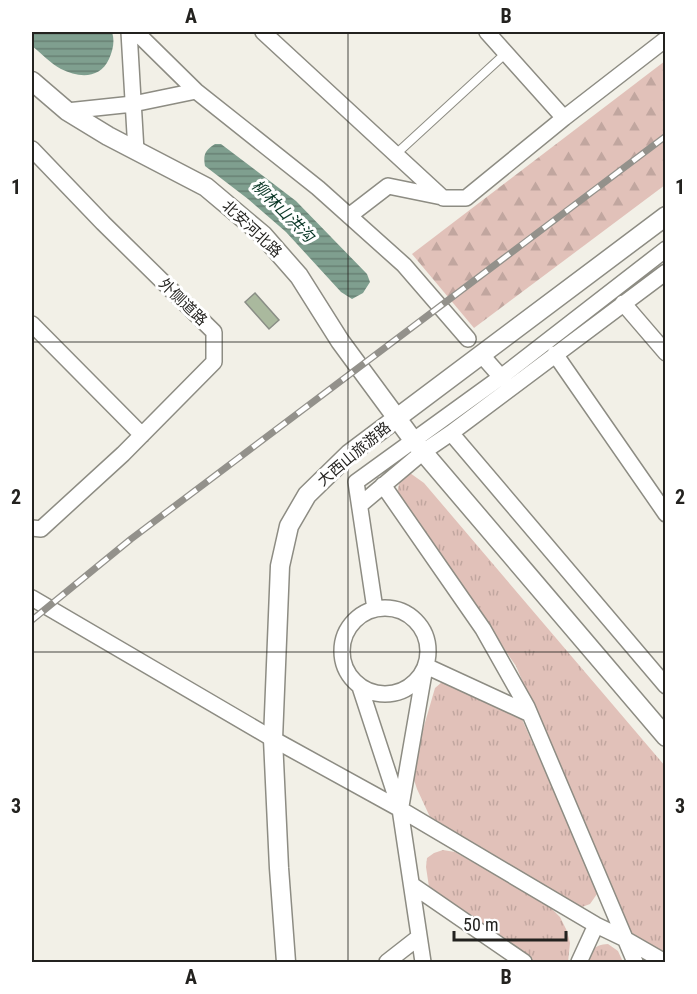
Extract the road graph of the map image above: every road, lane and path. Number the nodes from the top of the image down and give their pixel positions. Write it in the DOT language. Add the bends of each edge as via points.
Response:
graph roads {
  1 [pos="129,32"];
  2 [pos="136,32"];
  3 [pos="487,32"];
  4 [pos="269,33"];
  5 [pos="666,39"];
  6 [pos="506,53"];
  7 [pos="32,81"];
  8 [pos="195,91"];
  9 [pos="134,104"];
  10 [pos="67,111"];
  11 [pos="564,118"];
  12 [pos="32,149"];
  13 [pos="136,151"];
  14 [pos="396,154"];
  15 [pos="443,198"];
  16 [pos="349,216"];
  17 [pos="666,216"];
  18 [pos="666,249"];
  19 [pos="666,272"];
  20 [pos="623,303"];
  21 [pos="32,324"];
  22 [pos="468,339"];
  23 [pos="666,352"];
  24 [pos="555,354"];
  25 [pos="486,360"];
  26 [pos="501,377"];
  27 [pos="397,418"];
  28 [pos="451,433"];
  29 [pos="142,435"];
  30 [pos="418,446"];
  31 [pos="383,486"];
  32 [pos="360,505"];
  33 [pos="666,514"];
  34 [pos="32,528"];
  35 [pos="32,598"];
  36 [pos="375,609"];
  37 [pos="425,669"];
  38 [pos="666,686"];
  39 [pos="360,687"];
  40 [pos="530,714"];
  41 [pos="666,737"];
  42 [pos="273,739"];
  43 [pos="400,809"];
  44 [pos="412,885"];
  45 [pos="596,925"];
  46 [pos="419,937"];
  47 [pos="625,939"];
  48 [pos="286,963"];
  49 [pos="387,963"];
  50 [pos="423,963"];
  51 [pos="524,963"];
  52 [pos="579,963"];
  53 [pos="635,963"];
  54 [pos="665,963"];
  1 -- 9 [label="street"];
  2 -- 8 [label="street"];
  3 -- 6 [label="street"];
  4 -- 14 [label="street"];
  5 -- 11 [label="street"];
  6 -- 11 [label="street"];
  6 -- 14 [label="lane"];
  7 -- 10 [label="street, 北安河北路"];
  8 -- 9 [label="street"];
  8 -- 16 [label="street"];
  9 -- 10 [label="street"];
  9 -- 13 [label="street"];
  10 -- 13 [label="street, 北安河北路"];
  11 -- 15 [label="street" via="466,198"];
  12 -- 29 [label="street, 外侧道路" via="214,332 214,362"];
  13 -- 27 [label="street, 北安河北路" via="206,187 263,235 299,276 340,341"];
  14 -- 15 [label="street"];
  15 -- 16 [label="street" via="388,186"];
  16 -- 22 [label="street" via="404,265"];
  17 -- 27 [label="street, 大西山旅游路"];
  18 -- 26 [label="street"];
  19 -- 20 [label="street"];
  20 -- 23 [label="street"];
  20 -- 24 [label="street"];
  21 -- 29 [label="street"];
  24 -- 28 [label="street"];
  24 -- 33 [label="street"];
  25 -- 26 [label="street"];
  26 -- 30 [label="street"];
  27 -- 30 [label="street, 北安河北路"];
  27 -- 42 [label="street, 大西山旅游路" via="349,454 307,495 289,526 280,566"];
  28 -- 30 [label="street"];
  28 -- 38 [label="street"];
  29 -- 34 [label="street, 外侧道路" via="41,529"];
  30 -- 31 [label="street"];
  30 -- 32 [label="street" via="356,482"];
  30 -- 41 [label="street, 北安河北路"];
  31 -- 32 [label="street"];
  31 -- 40 [label="street" via="483,629"];
  32 -- 36 [label="street"];
  35 -- 42 [label="street"];
  36 -- 37 [label="street" via="403,611 415,619 428,644"];
  36 -- 39 [label="street" via="351,624 341,650 343,664"];
  37 -- 39 [label="street" via="403,692 374,694"];
  37 -- 40 [label="street"];
  37 -- 43 [label="street"];
  39 -- 43 [label="street"];
  40 -- 47 [label="street"];
  42 -- 43 [label="street"];
  42 -- 48 [label="street, 大西山旅游路"];
  43 -- 44 [label="street"];
  43 -- 45 [label="street"];
  44 -- 46 [label="street"];
  44 -- 51 [label="street"];
  45 -- 47 [label="street"];
  45 -- 52 [label="street"];
  46 -- 49 [label="street"];
  46 -- 50 [label="street"];
  47 -- 53 [label="street"];
  47 -- 54 [label="street"];
}
